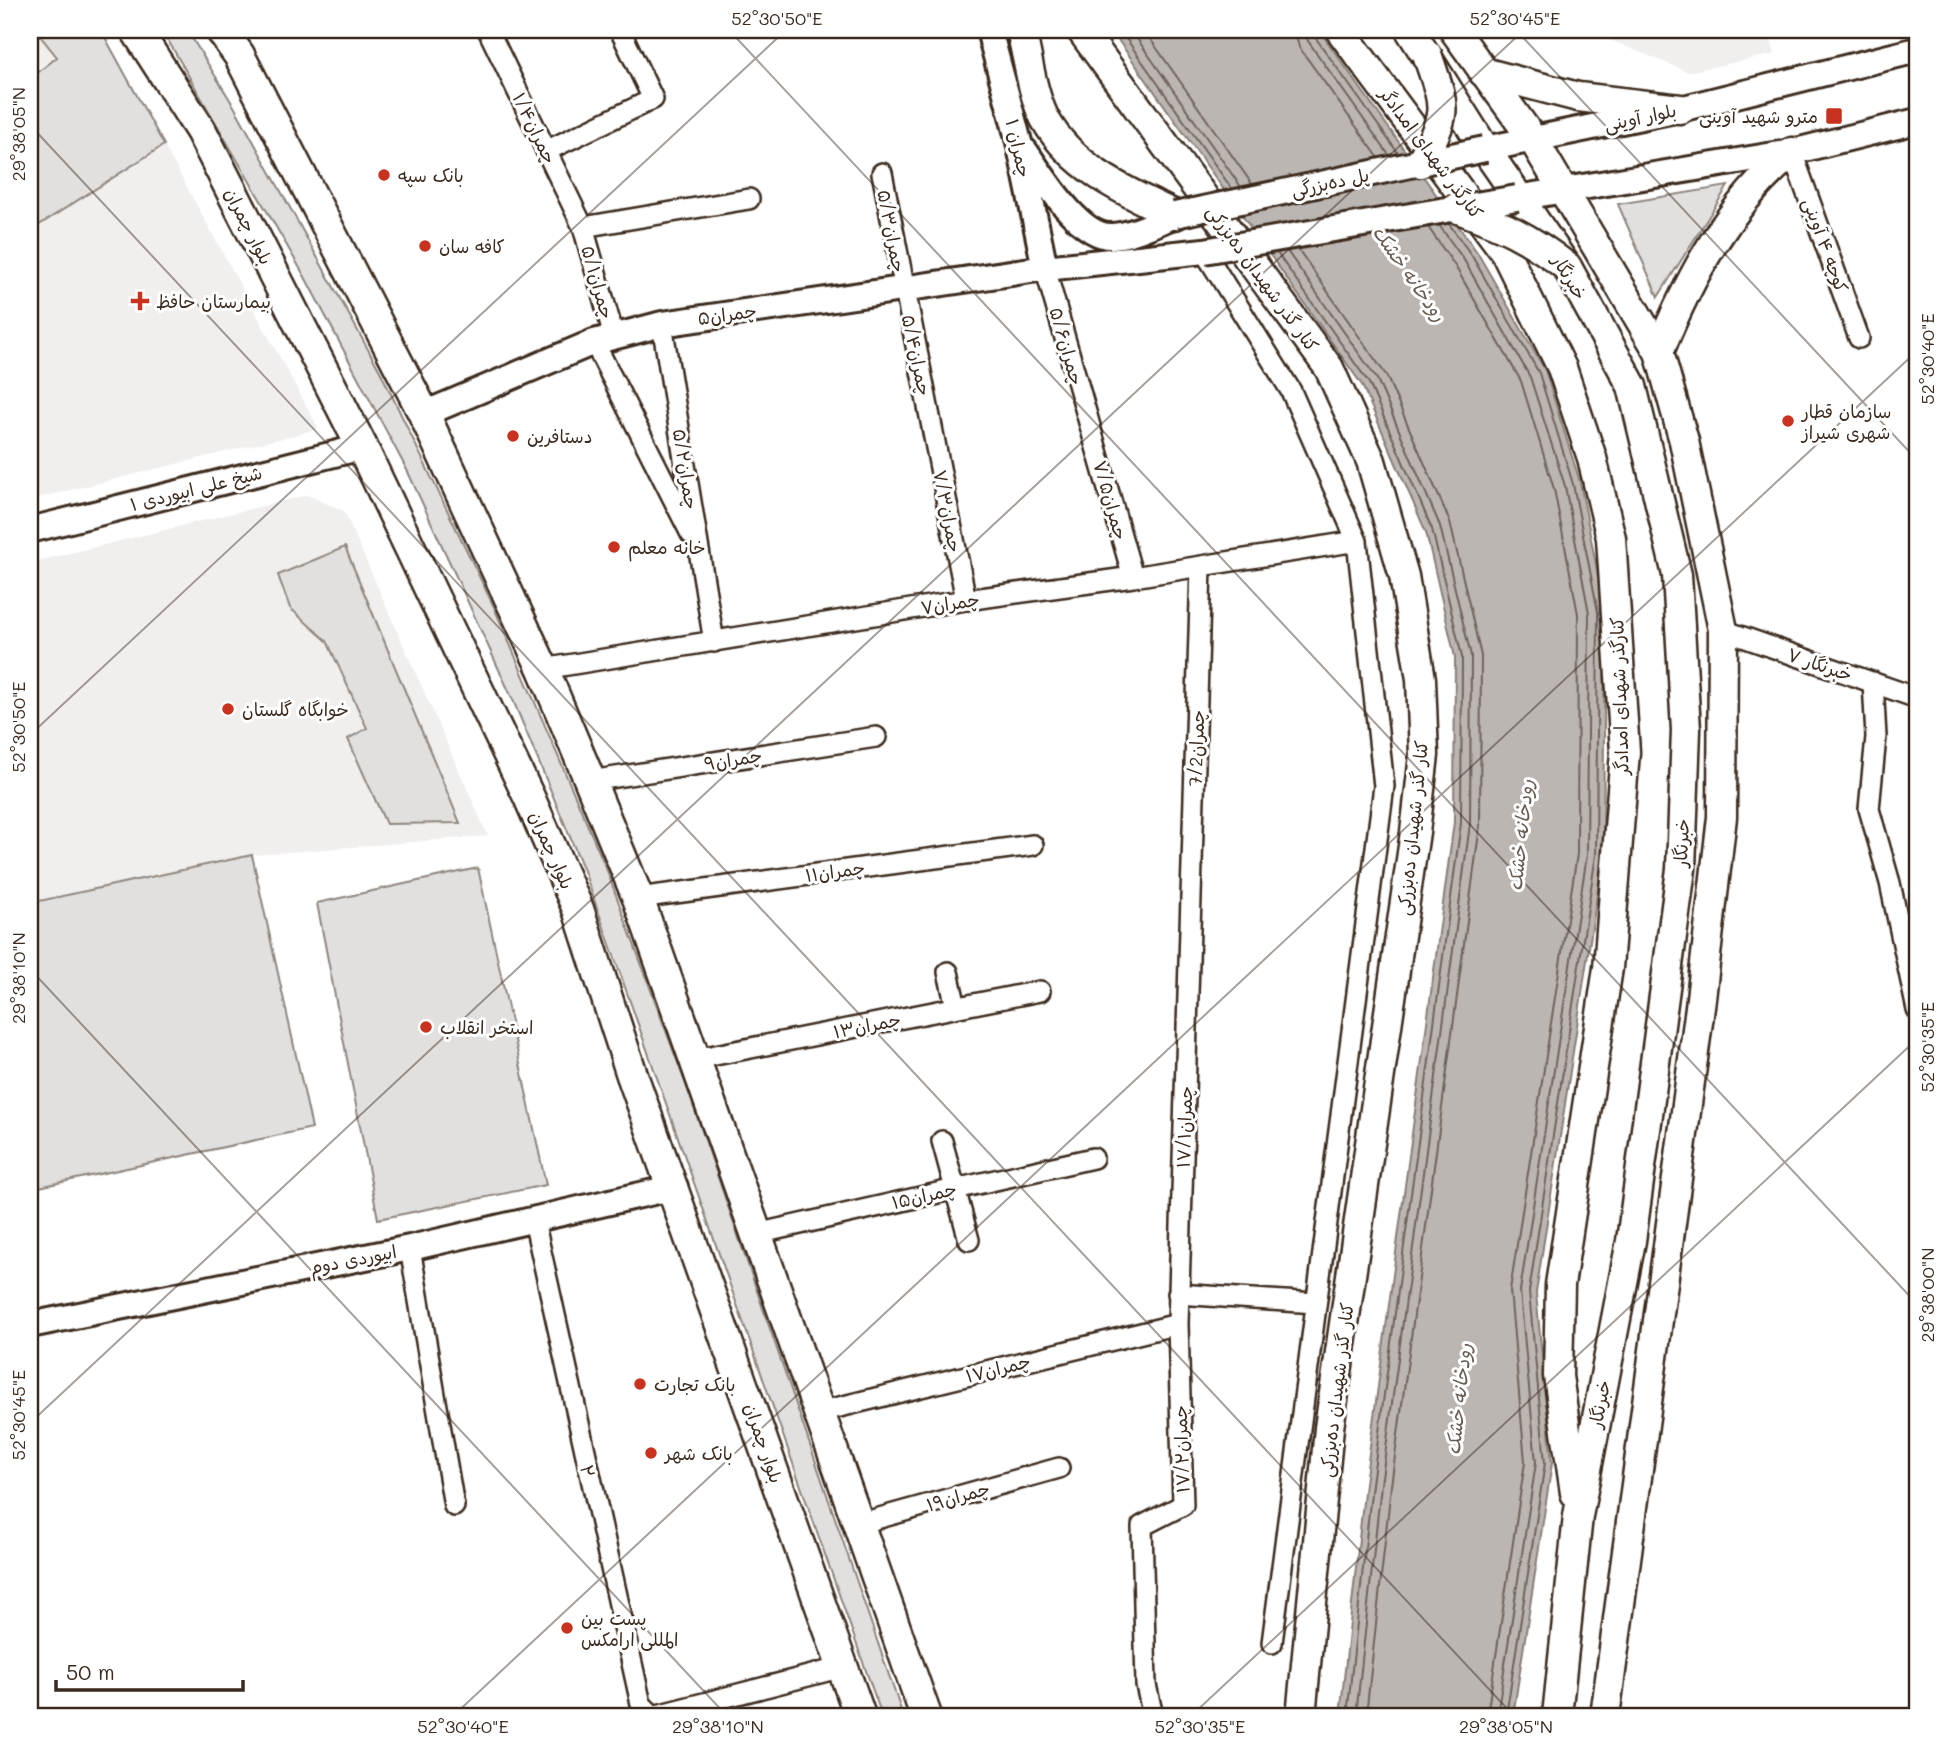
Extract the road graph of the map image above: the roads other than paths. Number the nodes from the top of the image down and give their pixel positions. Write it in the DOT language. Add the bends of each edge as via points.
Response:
graph roads {
  1 [pos="136,30"];
  2 [pos="221,30"];
  3 [pos="488,30"];
  4 [pos="620,30"];
  5 [pos="989,30"];
  6 [pos="1021,30"];
  7 [pos="1081,30"];
  8 [pos="1340,30"];
  9 [pos="1410,30"];
  10 [pos="1454,30"];
  11 [pos="238,43"];
  12 [pos="1917,50"];
  13 [pos="1427,54"];
  14 [pos="1483,72"];
  15 [pos="1680,108"];
  16 [pos="1917,121"];
  17 [pos="1534,141"];
  18 [pos="1019,142"];
  19 [pos="1485,149"];
  20 [pos="546,151"];
  21 [pos="1792,152"];
  22 [pos="1420,163"];
  23 [pos="881,173"];
  24 [pos="1565,190"];
  25 [pos="1517,198"];
  26 [pos="749,199"];
  27 [pos="1455,208"];
  28 [pos="1175,215"];
  29 [pos="583,227"];
  30 [pos="1204,251"];
  31 [pos="1567,267"];
  32 [pos="1045,268"];
  33 [pos="903,288"];
  34 [pos="662,324"];
  35 [pos="1859,338"];
  36 [pos="604,339"];
  37 [pos="1659,352"];
  38 [pos="424,414"];
  39 [pos="930,423"];
  40 [pos="1089,423"];
  41 [pos="362,447"];
  42 [pos="30,530"];
  43 [pos="1357,541"];
  44 [pos="699,550"];
  45 [pos="1201,567"];
  46 [pos="1133,577"];
  47 [pos="966,600"];
  48 [pos="1723,630"];
  49 [pos="714,642"];
  50 [pos="543,669"];
  51 [pos="1873,682"];
  52 [pos="1917,698"];
  53 [pos="876,737"];
  54 [pos="590,781"];
  55 [pos="1032,845"];
  56 [pos="638,898"];
  57 [pos="1190,930"];
  58 [pos="948,972"];
  59 [pos="1040,991"];
  60 [pos="956,1007"];
  61 [pos="1917,1010"];
  62 [pos="695,1059"];
  63 [pos="942,1141"];
  64 [pos="1093,1157"];
  65 [pos="675,1187"];
  66 [pos="955,1188"];
  67 [pos="534,1220"];
  68 [pos="756,1234"];
  69 [pos="969,1240"];
  70 [pos="410,1248"];
  71 [pos="1178,1294"];
  72 [pos="1316,1303"];
  73 [pos="1178,1324"];
  74 [pos="30,1325"];
  75 [pos="819,1412"];
  76 [pos="1059,1468"];
  77 [pos="454,1506"];
  78 [pos="1578,1516"];
  79 [pos="858,1524"];
  80 [pos="1272,1643"];
  81 [pos="843,1667"];
  82 [pos="653,1716"];
  83 [pos="860,1716"];
  84 [pos="926,1716"];
  85 [pos="1153,1716"];
  86 [pos="1301,1716"];
  87 [pos="1557,1716"];
  88 [pos="1605,1716"];
  1 -- 41 [label="main road, بلوار چمران" via="201,131"];
  2 -- 11 [label="main road"];
  3 -- 20 [label="street, چمران۱/۴"];
  4 -- 20 [label="street" via="653,99"];
  5 -- 18 [label="street, چمران ۱"];
  6 -- 28 [label="main road" via="1045,118 1075,159 1118,188"];
  7 -- 86 [label="main road, کنار گذر شهیدان ده‌بزرکی" via="1329,368 1371,461 1404,576 1421,679 1424,755 1329,1428"];
  8 -- 78 [label="main road, کنارگذر شهدای امدادگر" via="1505,252 1562,368 1592,458 1611,538 1625,752 1608,968 1560,1285 1558,1376"];
  9 -- 13 [label="main road, خبرنگار"];
  10 -- 14 [label="main road, خبرنگار"];
  11 -- 38 [label="main road"];
  12 -- 15 [label="street, بلوار آوینی"];
  13 -- 19 [label="main road, خبرنگار"];
  13 -- 22 [label="main road, bridge" via="1443,99 1441,124"];
  14 -- 15 [label="main road" via="1578,97"];
  14 -- 17 [label="main road, خبرنگار"];
  15 -- 17 [label="street, بلوار آوینی"];
  16 -- 21 [label="street"];
  17 -- 19 [label="street, بلوار آوینی"];
  17 -- 24 [label="main road, خبرنگار"];
  18 -- 28 [label="street, پل ده‌بزرگی" via="1053,190 1090,229 1111,236"];
  18 -- 32 [label="street, چمران ۱"];
  19 -- 22 [label="street, پل ده‌بزرگی, bridge"];
  19 -- 25 [label="main road, خبرنگار"];
  20 -- 29 [label="street, چمران۱/۴"];
  21 -- 24 [label="street"];
  21 -- 35 [label="street, کوچه ۴ آوینی"];
  21 -- 37 [label="main road" via="1765,174 1721,228 1683,295"];
  22 -- 28 [label="street, پل ده‌بزرگی, bridge"];
  23 -- 33 [label="street, چمران۵/۳"];
  24 -- 25 [label="street"];
  24 -- 37 [label="main road, خبرنگار"];
  25 -- 27 [label="street, bridge"];
  25 -- 31 [label="main road, خبرنگار"];
  26 -- 29 [label="street"];
  27 -- 30 [label="street, bridge"];
  27 -- 31 [label="main road, bridge" via="1510,228"];
  29 -- 36 [label="street, چمران۵/۱"];
  30 -- 32 [label="street, چمران۵"];
  30 -- 43 [label="street" via="1291,391"];
  31 -- 78 [label="main road, خبرنگار" via="1632,386 1677,575 1686,730 1681,869 1633,1227"];
  32 -- 33 [label="street, چمران۵"];
  32 -- 40 [label="street, چمران۵/۶"];
  33 -- 34 [label="street, چمران۵"];
  33 -- 39 [label="street, چمران۵/۴"];
  34 -- 36 [label="street, چمران۵"];
  34 -- 44 [label="street, چمران۵/۲"];
  36 -- 38 [label="street, چمران۵"];
  36 -- 44 [label="street, چمران۵/۲"];
  37 -- 48 [label="main road, خبرنگار" via="1684,441"];
  38 -- 50 [label="main road"];
  39 -- 47 [label="street, چمران۷/۳"];
  40 -- 46 [label="street, چمران۷/۵"];
  41 -- 42 [label="street, شیخ علی ابیوردی ۱"];
  41 -- 65 [label="main road, بلوار چمران" via="578,909 632,1075"];
  43 -- 45 [label="street, چمران۷"];
  43 -- 72 [label="street" via="1384,786"];
  44 -- 49 [label="street"];
  45 -- 46 [label="street, چمران۷"];
  45 -- 57 [label="street, 7/2چمران"];
  46 -- 47 [label="street, چمران۷"];
  47 -- 49 [label="street, چمران۷"];
  48 -- 51 [label="street, ۷ خبرنگار"];
  48 -- 88 [label="main road, خبرنگار" via="1722,817"];
  49 -- 50 [label="street, چمران۷"];
  50 -- 54 [label="main road"];
  51 -- 52 [label="street, ۷ خبرنگار"];
  51 -- 61 [label="street" via="1876,737 1869,809"];
  53 -- 54 [label="street, چمران۹"];
  54 -- 56 [label="main road"];
  55 -- 56 [label="street, چمران۱۱"];
  56 -- 62 [label="main road"];
  57 -- 71 [label="street, چمران۱۷/۱"];
  58 -- 60 [label="street"];
  59 -- 60 [label="street, چمران۱۳"];
  60 -- 62 [label="street, چمران۱۳"];
  62 -- 68 [label="main road"];
  63 -- 66 [label="street"];
  64 -- 66 [label="street, چمران۱۵"];
  65 -- 67 [label="street, ابیوردی دوم"];
  65 -- 81 [label="main road, بلوار چمران"];
  66 -- 68 [label="street, چمران۱۵"];
  66 -- 69 [label="street"];
  67 -- 70 [label="street, ابیوردی دوم"];
  67 -- 82 [label="street, ۲" via="620,1621 640,1704"];
  68 -- 75 [label="main road"];
  70 -- 74 [label="street, ابیوردی دوم"];
  70 -- 77 [label="street"];
  71 -- 72 [label="street"];
  71 -- 73 [label="street, چمران۱۷/۱"];
  72 -- 80 [label="street"];
  73 -- 75 [label="street, چمران۱۷"];
  73 -- 85 [label="street, چمران۱۷/۲" via="1183,1505 1142,1525 1146,1685"];
  75 -- 79 [label="main road"];
  76 -- 79 [label="street, چمران۱۹"];
  78 -- 87 [label="main road, خبرنگار"];
  79 -- 84 [label="main road"];
  81 -- 82 [label="street"];
  81 -- 83 [label="main road, بلوار چمران"];
}
